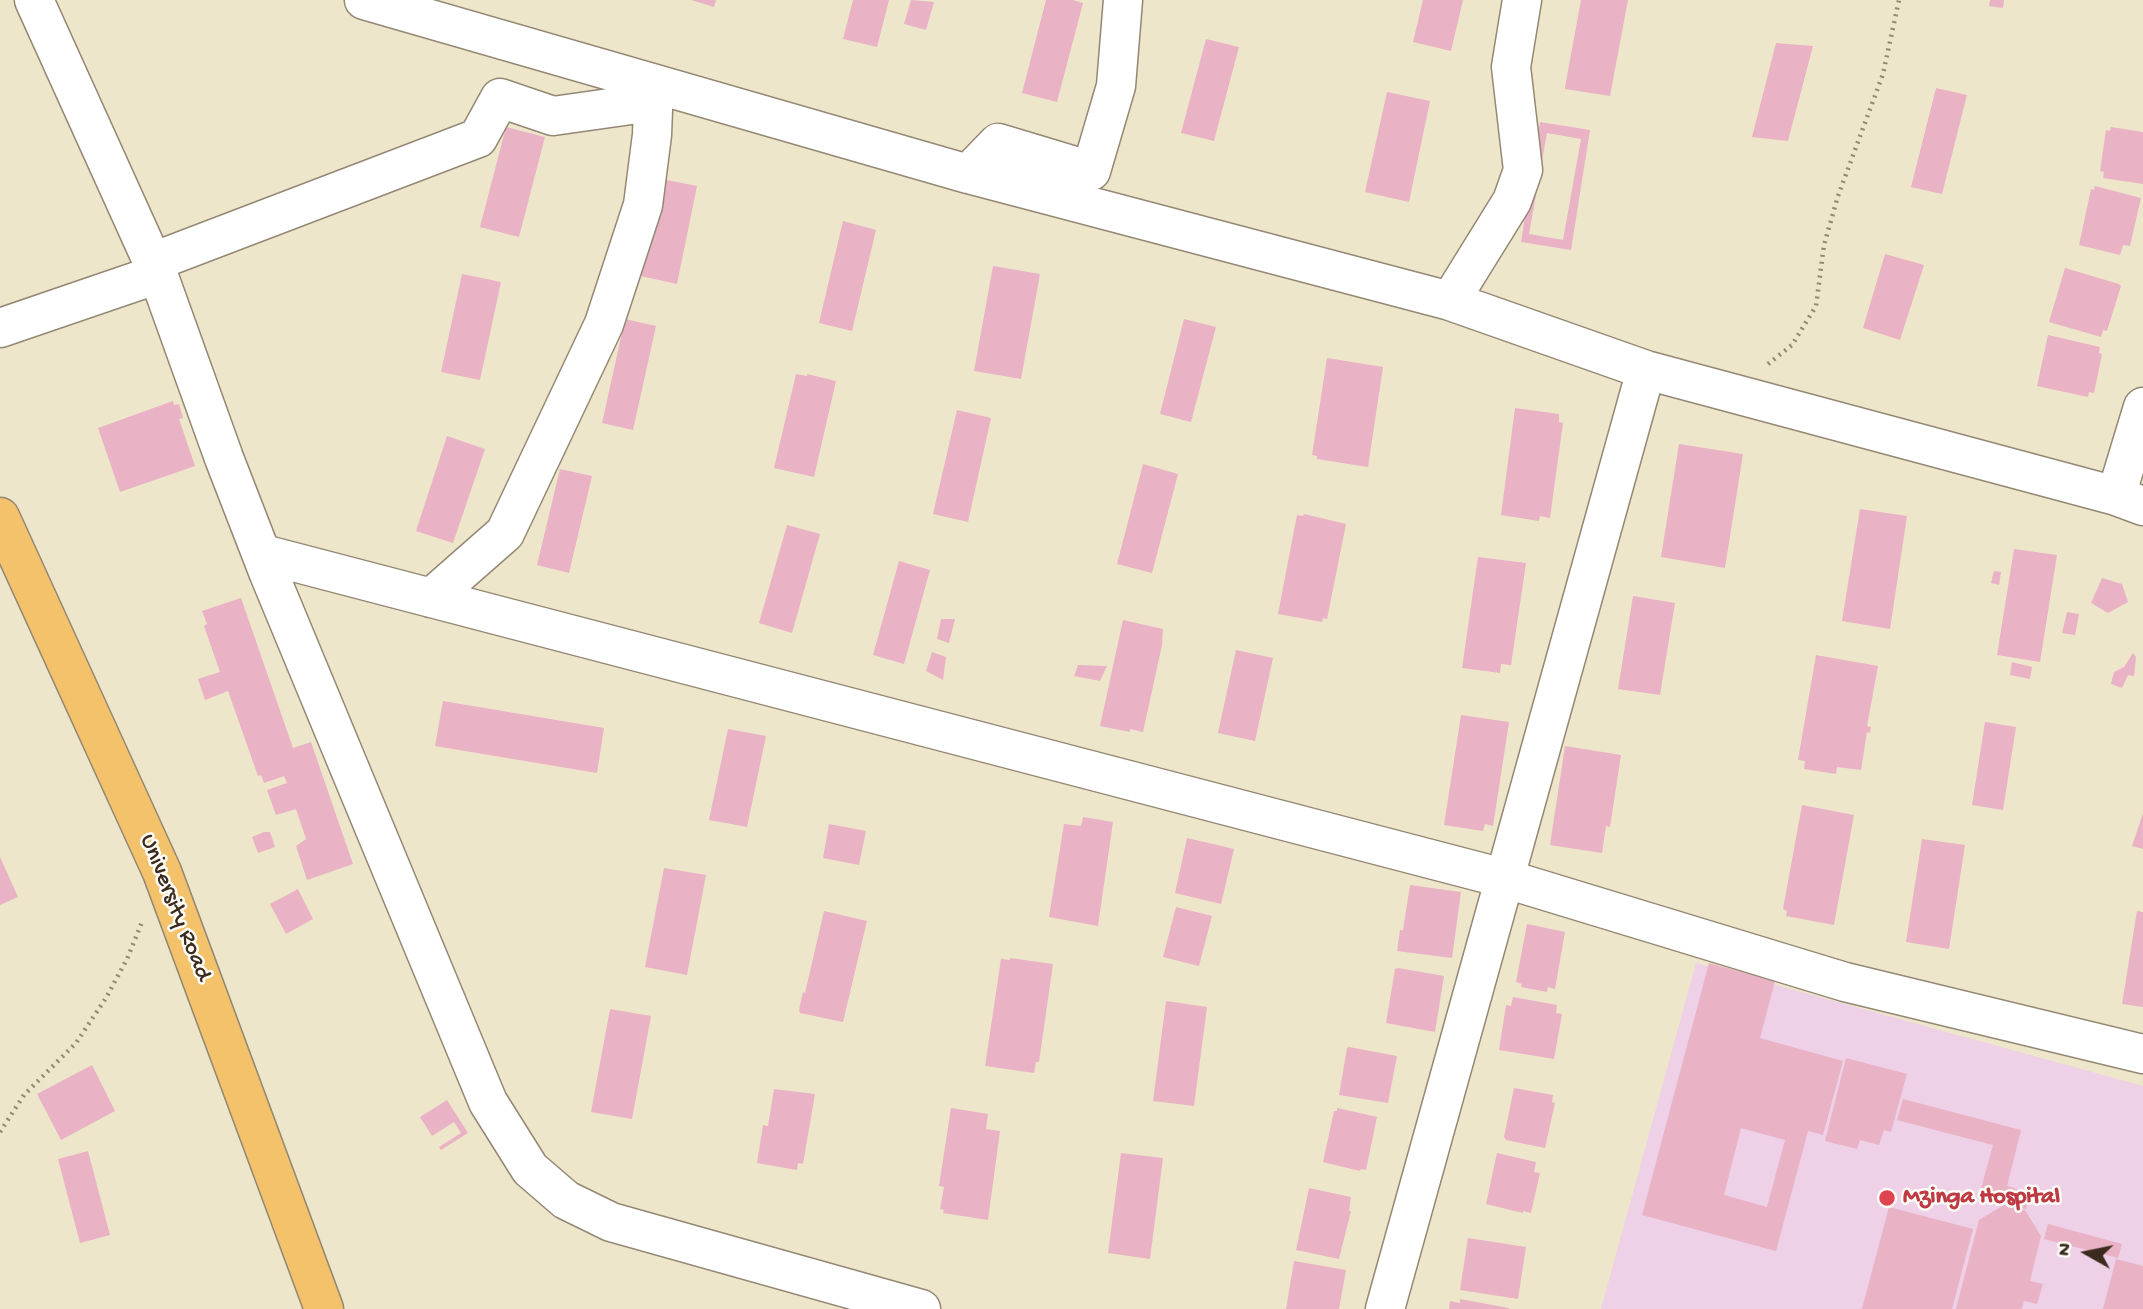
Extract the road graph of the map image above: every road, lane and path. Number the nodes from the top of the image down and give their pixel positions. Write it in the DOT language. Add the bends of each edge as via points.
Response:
graph roads {
  1 [pos="34,0"];
  2 [pos="364,0"];
  3 [pos="1123,0"];
  4 [pos="1521,0"];
  5 [pos="1899,0"];
  6 [pos="653,93"];
  7 [pos="968,174"];
  8 [pos="156,268"];
  9 [pos="1450,301"];
  10 [pos="0,328"];
  11 [pos="1646,370"];
  12 [pos="1726,391"];
  13 [pos="2143,407"];
  14 [pos="2129,501"];
  15 [pos="0,517"];
  16 [pos="263,554"];
  17 [pos="431,598"];
  18 [pos="162,872"];
  19 [pos="1503,878"];
  20 [pos="2143,1054"];
  21 [pos="0,1132"];
  22 [pos="324,1309"];
  23 [pos="921,1309"];
  24 [pos="1385,1309"];
  1 -- 8 [label="street"];
  2 -- 6 [label="street"];
  3 -- 7 [label="street" via="1116,86 1091,171 998,143"];
  4 -- 9 [label="street" via="1511,68 1523,170 1511,201"];
  5 -- 12 [label="path" via="1883,74 1838,195 1816,306 1792,345"];
  6 -- 7 [label="street"];
  6 -- 8 [label="street" via="553,116 500,98 478,138"];
  6 -- 17 [label="street" via="643,205 604,324 505,533"];
  7 -- 9 [label="street"];
  8 -- 10 [label="street"];
  8 -- 16 [label="street"];
  9 -- 11 [label="street"];
  11 -- 12 [label="street"];
  11 -- 19 [label="street"];
  12 -- 14 [label="street"];
  13 -- 14 [label="street"];
  15 -- 18 [label="main road, University Road"];
  16 -- 17 [label="street"];
  16 -- 23 [label="street" via="488,1102 530,1169 566,1200 611,1222"];
  17 -- 19 [label="street"];
  18 -- 21 [label="path" via="106,998 76,1043 24,1095"];
  18 -- 22 [label="main road, University Road"];
  19 -- 20 [label="street" via="1845,982"];
  19 -- 24 [label="street"];
}
